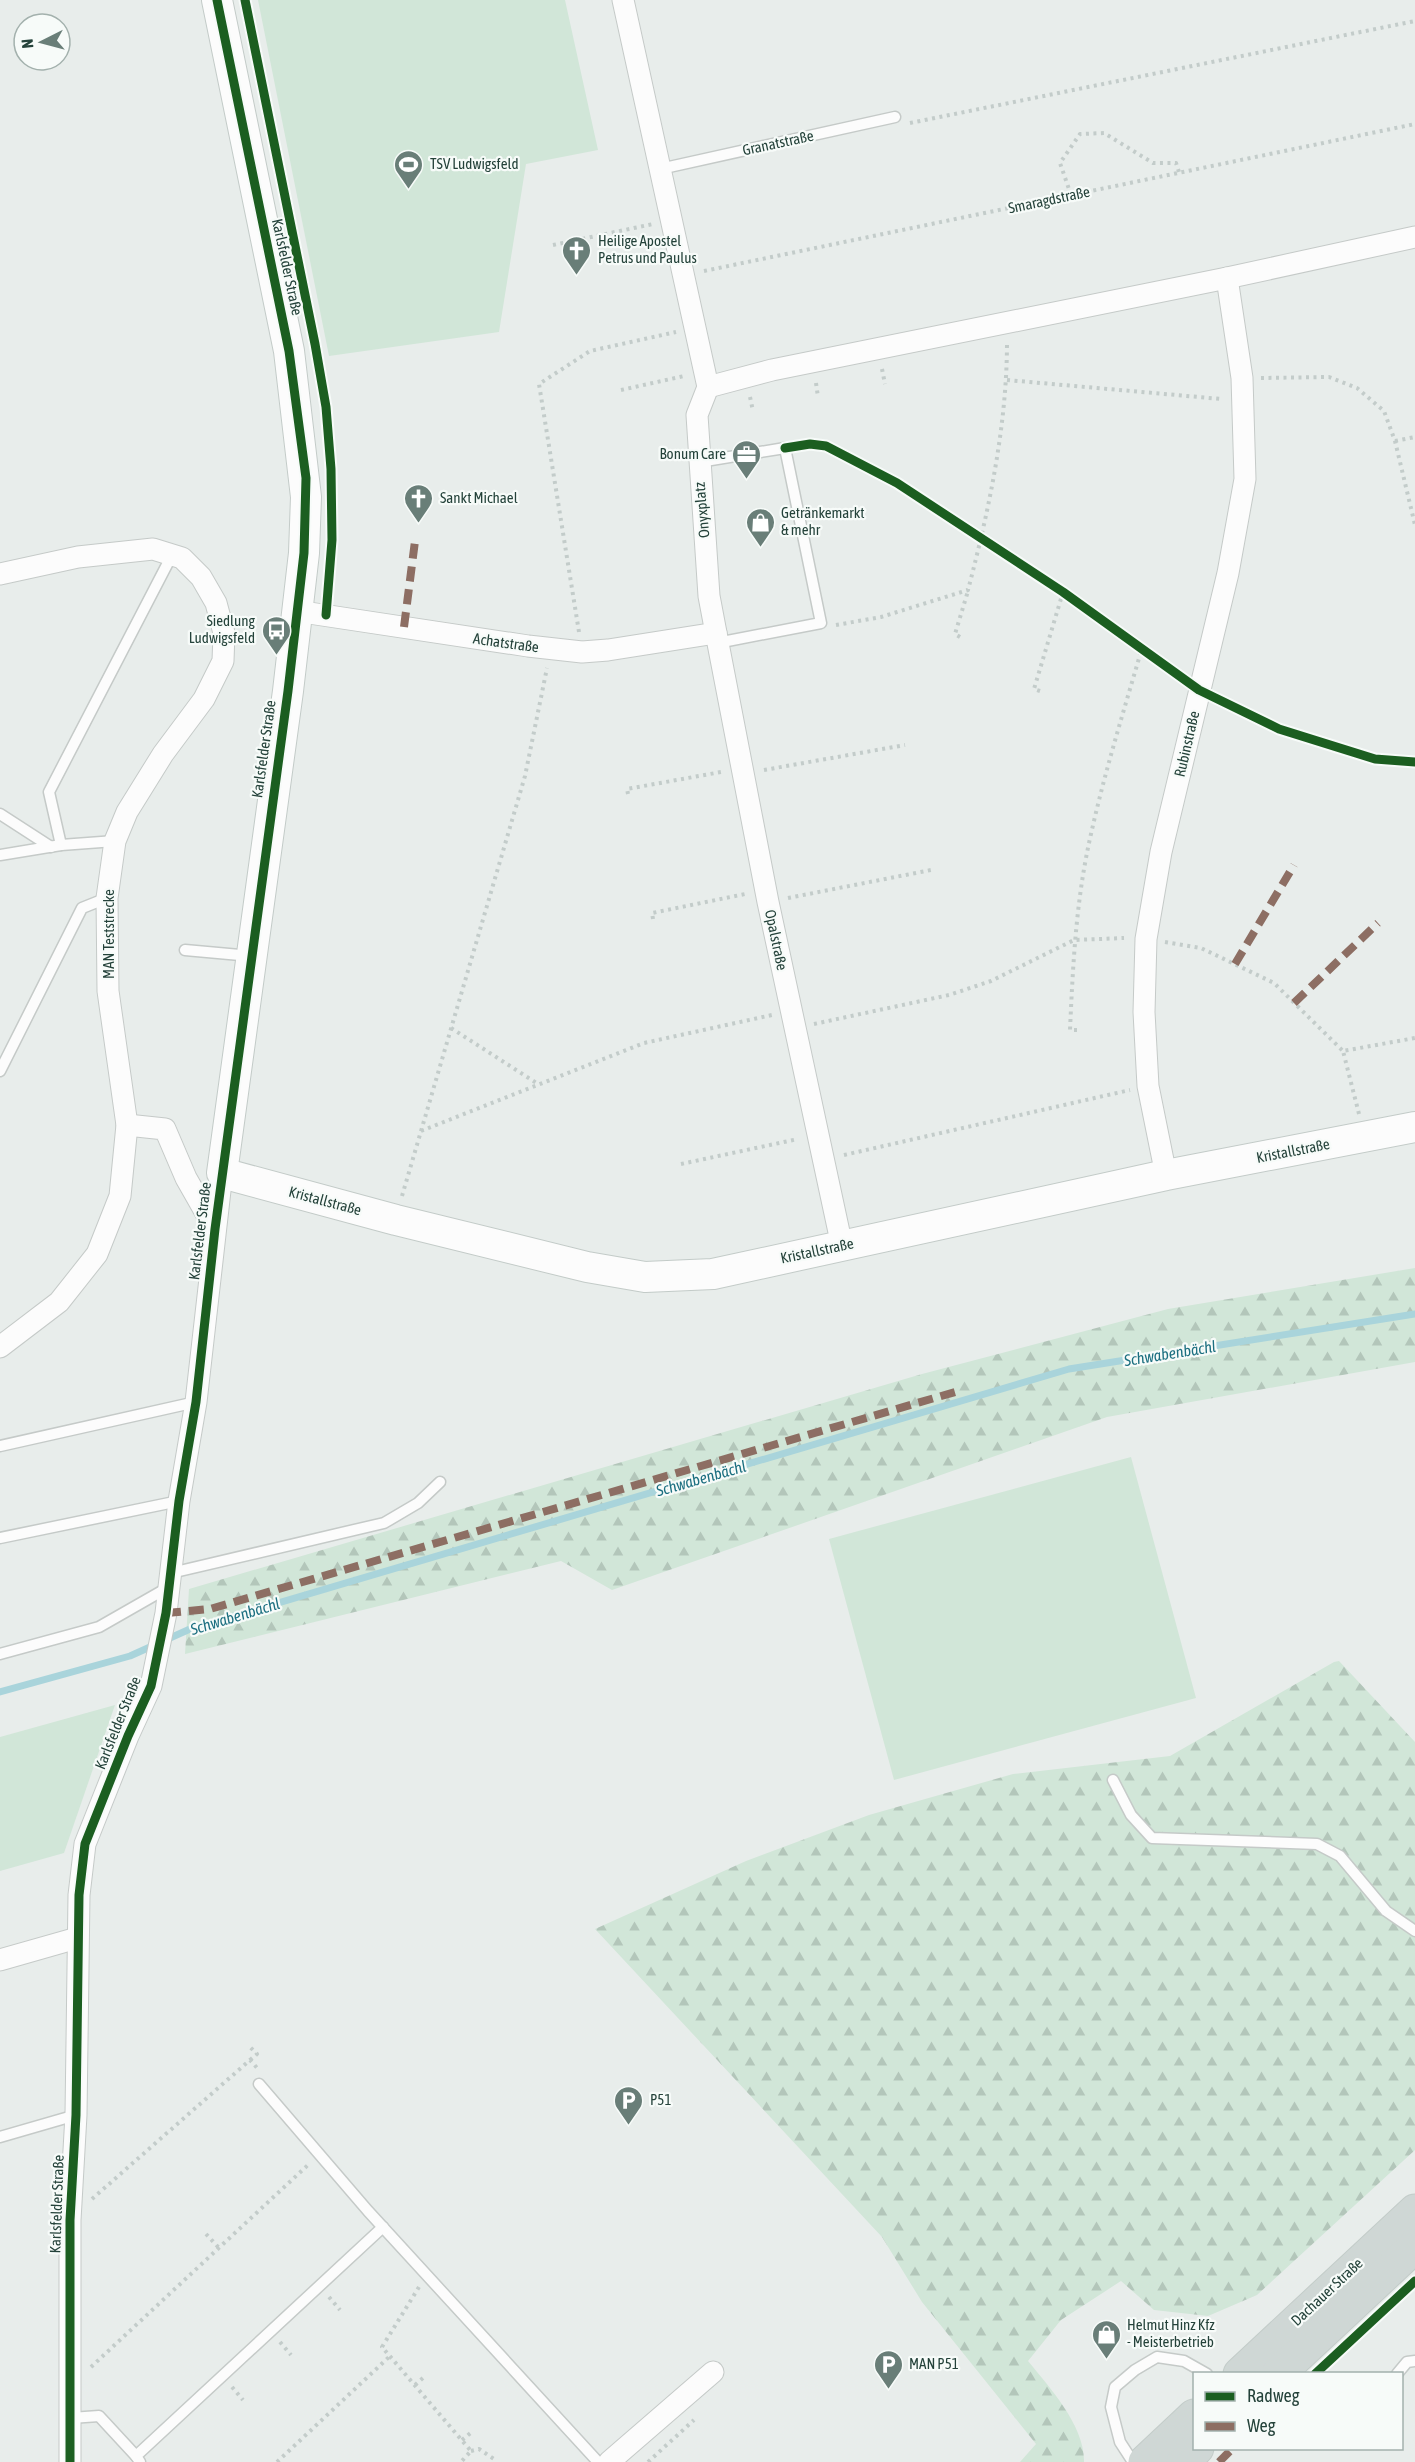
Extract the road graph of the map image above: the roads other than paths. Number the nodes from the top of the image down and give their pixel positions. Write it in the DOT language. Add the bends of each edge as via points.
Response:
graph roads {
  1 [pos="217,0"];
  2 [pos="623,0"];
  3 [pos="895,117"];
  4 [pos="660,169"];
  5 [pos="1415,237"];
  6 [pos="1227,278"];
  7 [pos="706,380"];
  8 [pos="699,462"];
  9 [pos="172,555"];
  10 [pos="0,574"];
  11 [pos="296,611"];
  12 [pos="716,638"];
  13 [pos="0,814"];
  14 [pos="115,841"];
  15 [pos="56,846"];
  16 [pos="0,855"];
  17 [pos="107,898"];
  18 [pos="185,950"];
  19 [pos="251,956"];
  20 [pos="0,1071"];
  21 [pos="127,1125"];
  22 [pos="1415,1127"];
  23 [pos="222,1173"];
  24 [pos="1166,1175"];
  25 [pos="215,1229"];
  26 [pos="842,1245"];
  27 [pos="0,1347"];
  28 [pos="196,1402"];
  29 [pos="0,1446"];
  30 [pos="440,1482"];
  31 [pos="179,1501"];
  32 [pos="0,1538"];
  33 [pos="170,1580"];
  34 [pos="0,1654"];
  35 [pos="1113,1780"];
  36 [pos="1415,1931"];
  37 [pos="77,1938"];
  38 [pos="0,1960"];
  39 [pos="260,2084"];
  40 [pos="76,2115"];
  41 [pos="0,2137"];
  42 [pos="1415,2211"];
  43 [pos="383,2227"];
  44 [pos="1415,2246"];
  45 [pos="1415,2361"];
  46 [pos="713,2372"];
  47 [pos="1205,2372"];
  48 [pos="1241,2372"];
  49 [pos="1279,2372"];
  50 [pos="1398,2372"];
  51 [pos="1193,2417"];
  52 [pos="71,2418"];
  53 [pos="1195,2450"];
  54 [pos="138,2459"];
  55 [pos="70,2462"];
  56 [pos="598,2462"];
  57 [pos="609,2462"];
  58 [pos="1133,2462"];
  59 [pos="1145,2462"];
  60 [pos="1183,2462"];
  1 -- 11 [label="street, Karlsfelder Straße" via="291,362 306,488 304,553"];
  2 -- 4 [label="street"];
  3 -- 4 [label="lane, Granatstraße"];
  4 -- 7 [label="street"];
  5 -- 6 [label="street"];
  6 -- 7 [label="street"];
  6 -- 24 [label="street, Rubinstraße" via="1242,378 1245,479 1228,573 1161,852 1146,939 1148,1086"];
  7 -- 8 [label="street, Onyxplatz" via="697,415"];
  8 -- 12 [label="street, Onyxplatz"];
  8 -- 12 [label="lane" via="785,448 821,623"];
  9 -- 10 [label="street, MAN Teststrecke" via="153,549 117,551"];
  9 -- 14 [label="street, MAN Teststrecke" via="182,558 201,578 216,603 224,633 223,662 204,699 162,754 127,812"];
  9 -- 15 [label="lane" via="50,792"];
  11 -- 12 [label="street, Achatstraße" via="582,652"];
  11 -- 19 [label="street, Karlsfelder Straße"];
  12 -- 26 [label="street, Opalstraße" via="792,1019"];
  13 -- 15 [label="lane"];
  14 -- 15 [label="lane"];
  14 -- 17 [label="street, MAN Teststrecke"];
  15 -- 16 [label="lane"];
  17 -- 20 [label="lane" via="81,908"];
  17 -- 21 [label="street, MAN Teststrecke" via="108,991"];
  18 -- 19 [label="lane"];
  19 -- 23 [label="street, Karlsfelder Straße"];
  21 -- 25 [label="street" via="165,1129 186,1178"];
  21 -- 27 [label="street, MAN Teststrecke" via="120,1196 97,1254 59,1302"];
  22 -- 24 [label="street, Kristallstraße"];
  23 -- 25 [label="street, Karlsfelder Straße"];
  23 -- 26 [label="street, Kristallstraße" via="587,1267 645,1277 713,1274"];
  24 -- 26 [label="street, Kristallstraße"];
  25 -- 28 [label="street, Karlsfelder Straße"];
  28 -- 29 [label="lane"];
  28 -- 31 [label="street, Karlsfelder Straße"];
  30 -- 33 [label="lane" via="418,1503 384,1522"];
  31 -- 32 [label="lane"];
  31 -- 33 [label="street, Karlsfelder Straße"];
  33 -- 34 [label="lane" via="99,1627"];
  33 -- 37 [label="street, Karlsfelder Straße" via="151,1686 85,1844"];
  35 -- 36 [label="lane" via="1131,1815 1152,1838 1317,1844 1340,1856 1386,1911"];
  37 -- 38 [label="street"];
  37 -- 40 [label="street, Karlsfelder Straße"];
  39 -- 43 [label="lane"];
  40 -- 41 [label="lane"];
  40 -- 52 [label="street, Karlsfelder Straße" via="70,2220"];
  42 -- 48 [label="main road, Dachauer Straße"];
  43 -- 54 [label="lane"];
  43 -- 56 [label="lane"];
  44 -- 49 [label="main road, Dachauer Straße"];
  45 -- 50 [label="lane" via="1407,2362"];
  46 -- 57 [label="street"];
  47 -- 58 [label="lane" via="1185,2361 1158,2357 1115,2387 1111,2407 1120,2442"];
  51 -- 59 [label="main road"];
  52 -- 54 [label="lane" via="99,2416"];
  52 -- 55 [label="street, Karlsfelder Straße"];
  53 -- 60 [label="main road"];
}
